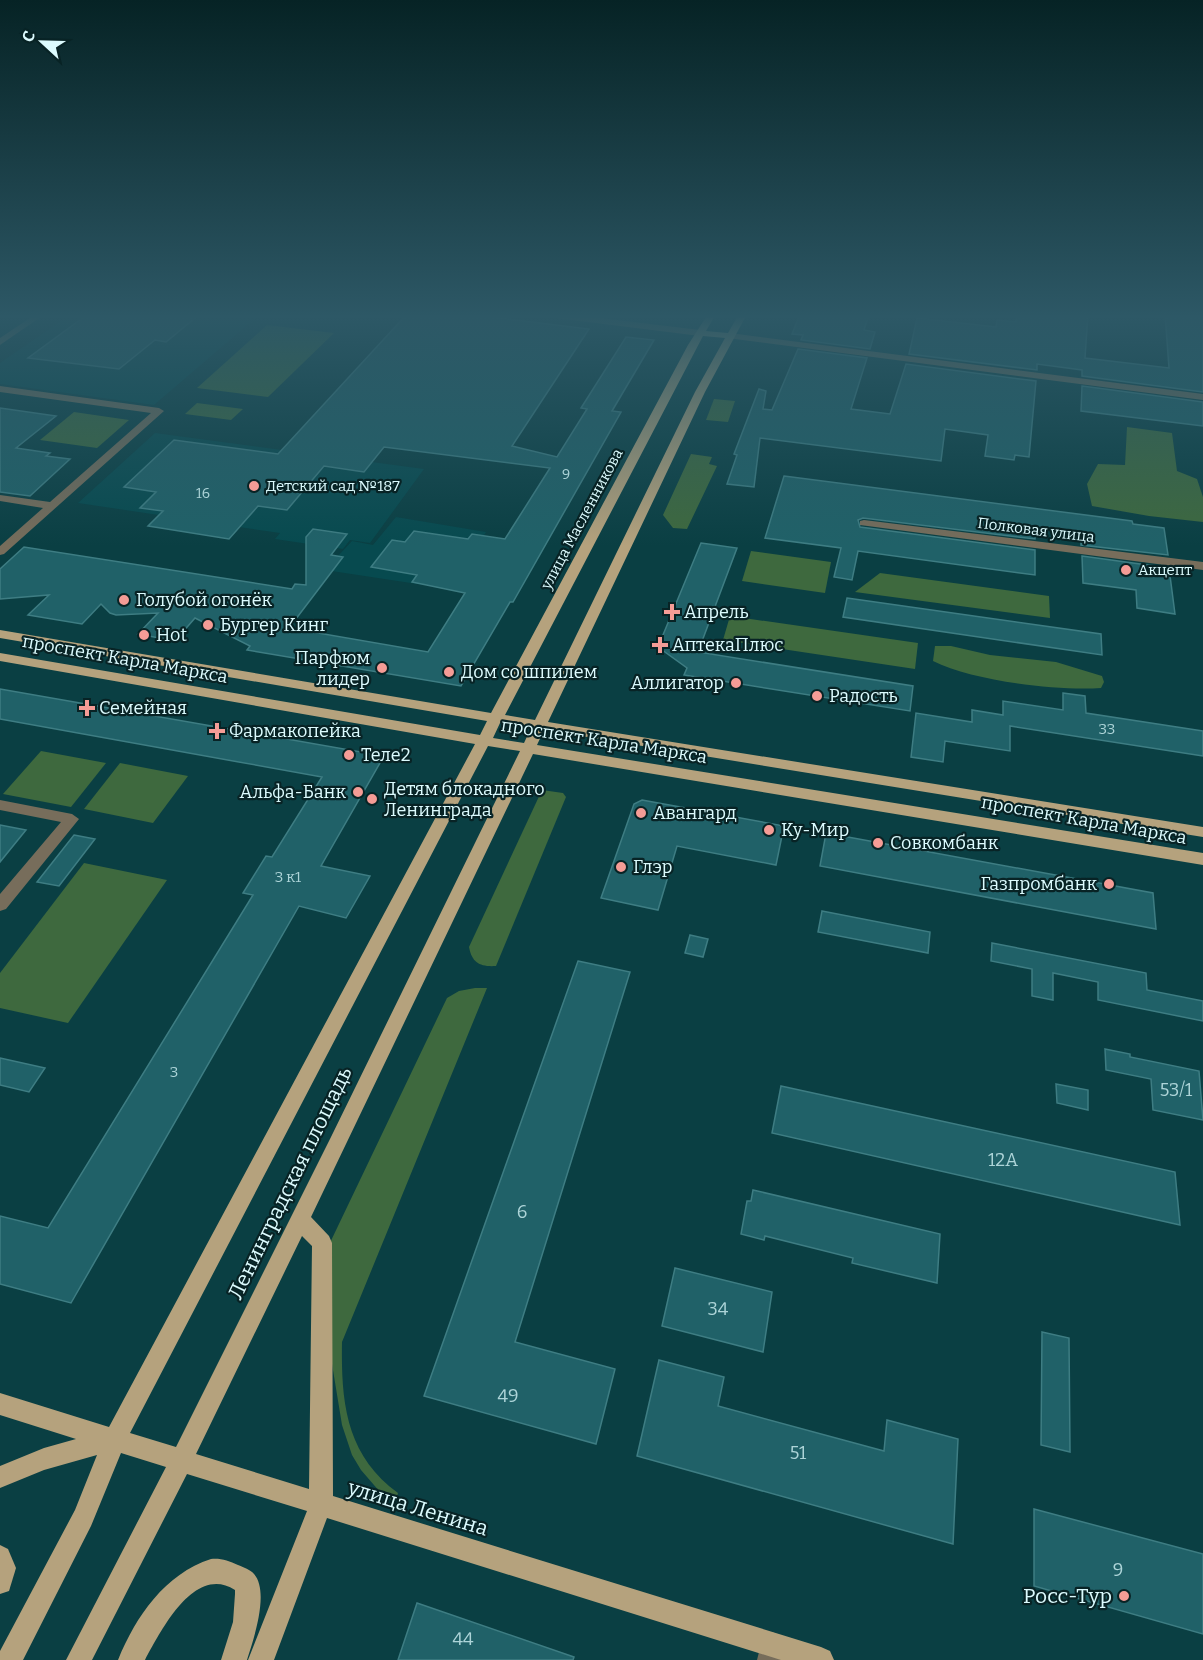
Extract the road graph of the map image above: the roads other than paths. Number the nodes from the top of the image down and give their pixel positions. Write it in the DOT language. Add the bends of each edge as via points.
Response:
graph roads {
  1 [pos="18,391"];
  2 [pos="669,391"];
  3 [pos="700,391"];
  4 [pos="1153,391"];
  5 [pos="1203,398"];
  6 [pos="0,498"];
  7 [pos="52,506"];
  8 [pos="864,523"];
  9 [pos="0,552"];
  10 [pos="1203,566"];
  11 [pos="0,634"];
  12 [pos="0,657"];
  13 [pos="495,718"];
  14 [pos="538,725"];
  15 [pos="484,741"];
  16 [pos="527,748"];
  17 [pos="0,805"];
  18 [pos="1203,832"];
  19 [pos="1203,859"];
  20 [pos="0,905"];
  21 [pos="300,1220"];
  22 [pos="0,1404"];
  23 [pos="115,1439"];
  24 [pos="181,1461"];
  25 [pos="0,1477"];
  26 [pos="321,1504"];
  27 [pos="0,1557"];
  28 [pos="0,1582"];
  29 [pos="771,1653"];
  30 [pos="9,1660"];
  31 [pos="79,1660"];
  32 [pos="132,1660"];
  33 [pos="234,1660"];
  34 [pos="261,1660"];
  35 [pos="821,1660"];
  1 -- 7 [label="street" via="159,411"];
  2 -- 13 [label="main road, улица Масленникова"];
  3 -- 14 [label="main road"];
  4 -- 5 [label="street"];
  6 -- 7 [label="street"];
  7 -- 9 [label="street"];
  8 -- 10 [label="street, Полковая улица"];
  11 -- 13 [label="main road, проспект Карла Маркса"];
  12 -- 15 [label="main road, проспект Карла Маркса"];
  13 -- 14 [label="main road, проспект Карла Маркса"];
  13 -- 15 [label="main road, улица Масленникова"];
  14 -- 16 [label="main road, Ленинградская площадь"];
  14 -- 18 [label="main road, проспект Карла Маркса"];
  15 -- 16 [label="main road, проспект Карла Маркса"];
  15 -- 23 [label="main road, Ленинградская площадь"];
  16 -- 19 [label="main road, проспект Карла Маркса"];
  16 -- 21 [label="main road, Ленинградская площадь"];
  17 -- 20 [label="street" via="72,819"];
  21 -- 24 [label="main road, Ленинградская площадь"];
  21 -- 26 [label="main road" via="322,1243"];
  22 -- 23 [label="main road, улица Ленина"];
  23 -- 24 [label="main road, улица Ленина"];
  23 -- 25 [label="main road" via="44,1459"];
  23 -- 30 [label="main road, Ленинградская площадь" via="83,1518"];
  24 -- 26 [label="main road, улица Ленина"];
  24 -- 31 [label="main road, Ленинградская площадь"];
  26 -- 29 [label="main road, улица Ленина"];
  26 -- 34 [label="main road"];
  27 -- 28 [label="main road" via="4,1568"];
  29 -- 35 [label="main road, улица Ленина"];
  32 -- 33 [label="main road" via="171,1597 193,1578 211,1571 228,1572 246,1583 246,1629"];
}
